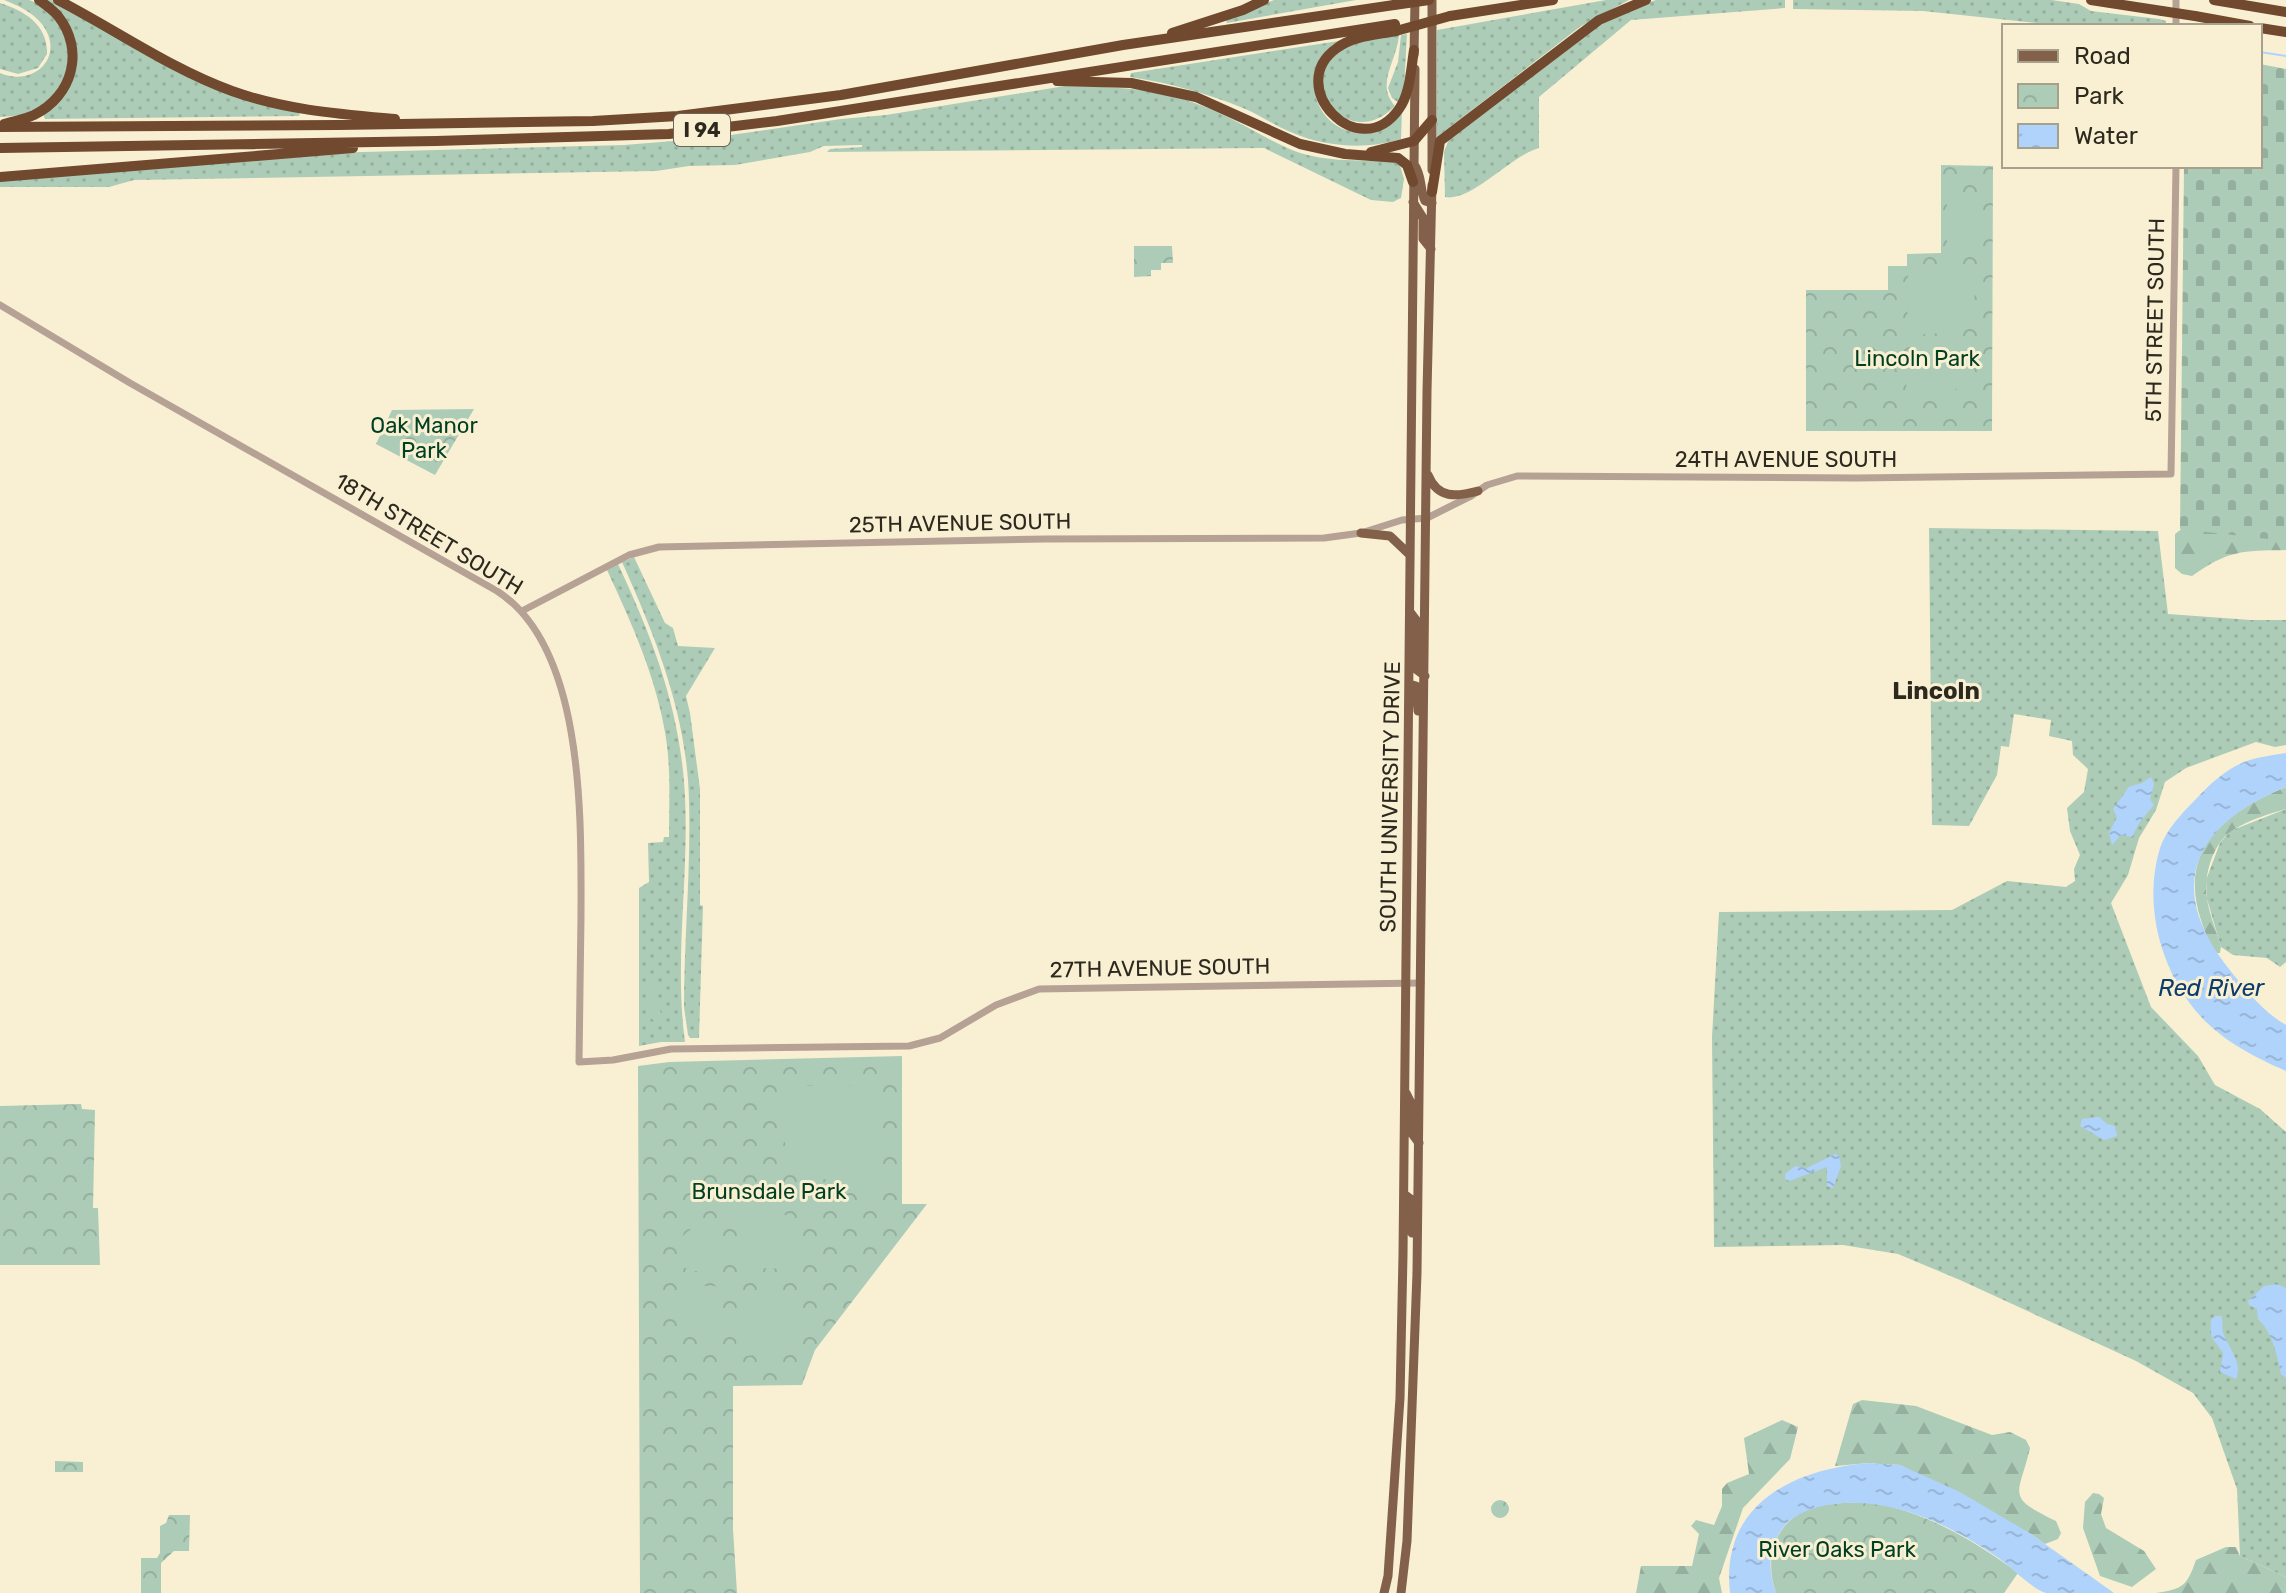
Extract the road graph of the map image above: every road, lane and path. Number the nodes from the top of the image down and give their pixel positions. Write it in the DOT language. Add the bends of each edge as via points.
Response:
graph roads {
  1 [pos="39,0"];
  2 [pos="58,0"];
  3 [pos="1264,0"];
  4 [pos="1416,0"];
  5 [pos="1430,0"];
  6 [pos="1553,0"];
  7 [pos="1646,0"];
  8 [pos="2091,0"];
  9 [pos="2176,0"];
  10 [pos="2214,0"];
  11 [pos="1394,5"];
  12 [pos="2286,12"];
  13 [pos="2176,24"];
  14 [pos="2239,24"];
  15 [pos="1396,28"];
  16 [pos="2262,28"];
  17 [pos="2286,32"];
  18 [pos="1123,45"];
  19 [pos="1414,50"];
  20 [pos="1035,80"];
  21 [pos="1432,120"];
  22 [pos="460,123"];
  23 [pos="0,126"];
  24 [pos="436,141"];
  25 [pos="1414,141"];
  26 [pos="0,148"];
  27 [pos="1345,154"];
  28 [pos="1414,164"];
  29 [pos="2176,168"];
  30 [pos="0,177"];
  31 [pos="1413,182"];
  32 [pos="1432,198"];
  33 [pos="1413,202"];
  34 [pos="1431,249"];
  35 [pos="0,305"];
  36 [pos="1427,472"];
  37 [pos="2171,474"];
  38 [pos="1478,491"];
  39 [pos="1427,518"];
  40 [pos="1410,519"];
  41 [pos="1361,533"];
  42 [pos="1410,555"];
  43 [pos="522,611"];
  44 [pos="1410,612"];
  45 [pos="1425,676"];
  46 [pos="1409,684"];
  47 [pos="1423,737"];
  48 [pos="1406,982"];
  49 [pos="1421,983"];
  50 [pos="579,1062"];
  51 [pos="1405,1090"];
  52 [pos="1419,1143"];
  53 [pos="1404,1194"];
  54 [pos="1418,1255"];
  55 [pos="1384,1593"];
  56 [pos="1401,1593"];
  1 -- 23 [label="highway" via="66,29 73,67 55,100 34,115"];
  2 -- 22 [label="highway" via="190,72 257,99 312,113"];
  3 -- 18 [label="highway"];
  4 -- 11 [label="highway, bridge"];
  4 -- 19 [label="main road, SOUTH UNIVERSITY DRIVE"];
  5 -- 11 [label="highway, I 94, bridge"];
  5 -- 21 [label="main road, SOUTH UNIVERSITY DRIVE"];
  6 -- 15 [label="highway, I 94, bridge"];
  7 -- 32 [label="highway" via="1599,20 1440,141"];
  8 -- 14 [label="highway, bridge"];
  9 -- 13 [label="street"];
  10 -- 12 [label="highway"];
  11 -- 18 [label="highway, I 94"];
  15 -- 19 [label="highway" via="1351,41 1323,61 1321,97 1327,109 1345,125 1363,128 1391,118 1408,88"];
  15 -- 20 [label="highway, I 94"];
  16 -- 17 [label="highway"];
  18 -- 22 [label="highway, I 94" via="743,109 593,121"];
  19 -- 25 [label="main road, SOUTH UNIVERSITY DRIVE"];
  20 -- 24 [label="highway, I 94" via="669,134"];
  20 -- 27 [label="highway" via="1131,83 1174,91 1218,105 1300,144"];
  21 -- 25 [label="highway"];
  21 -- 32 [label="main road, SOUTH UNIVERSITY DRIVE"];
  22 -- 23 [label="highway, I 94"];
  24 -- 26 [label="highway, I 94"];
  24 -- 30 [label="highway"];
  25 -- 27 [label="highway"];
  25 -- 28 [label="main road, SOUTH UNIVERSITY DRIVE"];
  27 -- 31 [label="highway" via="1398,158"];
  28 -- 31 [label="main road, SOUTH UNIVERSITY DRIVE"];
  28 -- 32 [label="main road" via="1422,175 1425,201"];
  29 -- 37 [label="street, 5TH STREET SOUTH"];
  31 -- 33 [label="main road, SOUTH UNIVERSITY DRIVE"];
  32 -- 34 [label="main road, SOUTH UNIVERSITY DRIVE"];
  33 -- 34 [label="main road"];
  33 -- 40 [label="main road, SOUTH UNIVERSITY DRIVE"];
  34 -- 36 [label="main road, SOUTH UNIVERSITY DRIVE"];
  35 -- 43 [label="street, 18TH STREET SOUTH" via="497,591"];
  36 -- 38 [label="main road" via="1442,494"];
  36 -- 39 [label="main road, SOUTH UNIVERSITY DRIVE"];
  37 -- 38 [label="street, 24TH AVENUE SOUTH" via="1532,475 1503,479"];
  38 -- 39 [label="street, 24TH AVENUE SOUTH"];
  39 -- 40 [label="street, 24TH AVENUE SOUTH"];
  39 -- 45 [label="main road, SOUTH UNIVERSITY DRIVE"];
  40 -- 41 [label="street, 25TH AVENUE SOUTH"];
  40 -- 42 [label="main road, SOUTH UNIVERSITY DRIVE"];
  41 -- 42 [label="main road" via="1390,536"];
  41 -- 43 [label="street, 25TH AVENUE SOUTH" via="1324,538 659,547 629,555"];
  42 -- 44 [label="main road, SOUTH UNIVERSITY DRIVE"];
  43 -- 50 [label="street, 18TH STREET SOUTH" via="546,652 573,734 581,824"];
  44 -- 45 [label="main road" via="1416,620 1417,670"];
  44 -- 46 [label="main road, SOUTH UNIVERSITY DRIVE"];
  45 -- 47 [label="main road, SOUTH UNIVERSITY DRIVE"];
  46 -- 47 [label="main road" via="1418,690"];
  46 -- 48 [label="main road, SOUTH UNIVERSITY DRIVE"];
  47 -- 49 [label="main road, SOUTH UNIVERSITY DRIVE"];
  48 -- 49 [label="street, 27TH AVENUE SOUTH"];
  48 -- 50 [label="street, 27TH AVENUE SOUTH" via="1039,989 996,1005 940,1038 909,1046 671,1049"];
  48 -- 51 [label="main road, SOUTH UNIVERSITY DRIVE"];
  49 -- 52 [label="main road, SOUTH UNIVERSITY DRIVE"];
  51 -- 52 [label="main road" via="1412,1105 1411,1132"];
  51 -- 53 [label="main road, SOUTH UNIVERSITY DRIVE"];
  52 -- 54 [label="main road, SOUTH UNIVERSITY DRIVE"];
  53 -- 54 [label="main road" via="1412,1200 1412,1245"];
  53 -- 55 [label="main road, SOUTH UNIVERSITY DRIVE" via="1400,1398"];
  54 -- 56 [label="main road, SOUTH UNIVERSITY DRIVE"];
}
